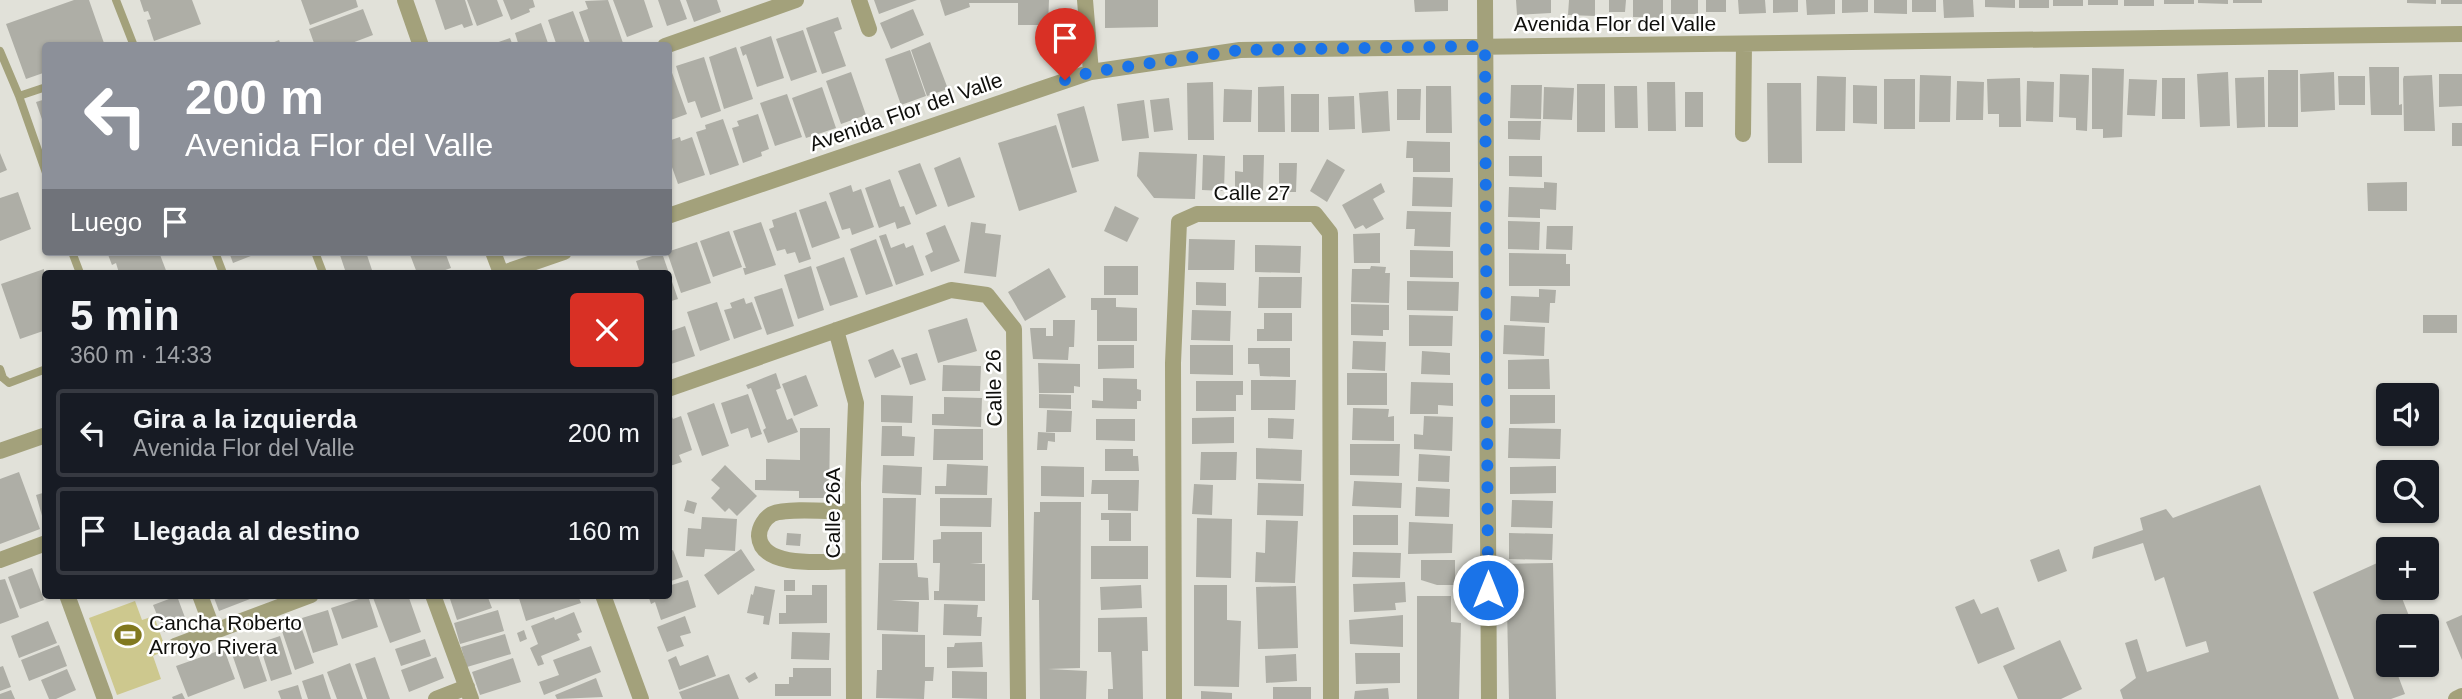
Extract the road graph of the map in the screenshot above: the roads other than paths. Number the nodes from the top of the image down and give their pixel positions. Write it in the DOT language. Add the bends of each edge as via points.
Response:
graph roads {
  1 [pos="116,0"];
  2 [pos="405,0"];
  3 [pos="796,0"];
  4 [pos="859,0"];
  5 [pos="1085,0"];
  6 [pos="1485,0"];
  7 [pos="869,29"];
  8 [pos="2462,34"];
  9 [pos="132,42"];
  10 [pos="420,42"];
  11 [pos="672,44"];
  12 [pos="1744,44"];
  13 [pos="1485,46"];
  14 [pos="0,51"];
  15 [pos="1091,72"];
  16 [pos="42,88"];
  17 [pos="19,96"];
  18 [pos="1742,135"];
  19 [pos="42,162"];
  20 [pos="672,215"];
  21 [pos="552,256"];
  22 [pos="511,270"];
  23 [pos="836,330"];
  24 [pos="0,369"];
  25 [pos="42,371"];
  26 [pos="672,388"];
  27 [pos="42,436"];
  28 [pos="0,450"];
  29 [pos="853,512"];
  30 [pos="42,544"];
  31 [pos="0,560"];
  32 [pos="853,561"];
  33 [pos="68,599"];
  34 [pos="201,599"];
  35 [pos="300,599"];
  36 [pos="434,599"];
  37 [pos="604,599"];
  38 [pos="213,630"];
  39 [pos="175,646"];
  40 [pos="469,693"];
  41 [pos="2462,696"];
  42 [pos="105,699"];
  43 [pos="436,699"];
  44 [pos="641,699"];
  45 [pos="855,699"];
  46 [pos="1018,699"];
  47 [pos="1174,699"];
  48 [pos="1331,699"];
  49 [pos="1489,699"];
  50 [pos="2456,699"];
  1 -- 9 [label="lane"];
  2 -- 10 [label="street"];
  3 -- 11 [label="street"];
  4 -- 7 [label="street"];
  5 -- 15 [label="street"];
  6 -- 13 [label="street"];
  8 -- 12 [label="street, Avenida Flor del Valle"];
  12 -- 13 [label="street, Avenida Flor del Valle"];
  12 -- 18 [label="street"];
  13 -- 15 [label="street, Avenida Flor del Valle" via="1240,50"];
  13 -- 49 [label="street"];
  14 -- 17 [label="lane"];
  15 -- 20 [label="street, Avenida Flor del Valle"];
  16 -- 17 [label="lane"];
  17 -- 19 [label="lane"];
  21 -- 22 [label="street"];
  23 -- 26 [label="street, Calle 26"];
  23 -- 29 [label="street, Calle 26A" via="856,403"];
  23 -- 46 [label="street, Calle 26" via="951,290 987,295 1014,329"];
  24 -- 25 [label="lane" via="9,383"];
  27 -- 28 [label="street"];
  29 -- 32 [label="street, Calle 26A"];
  29 -- 32 [label="street" via="782,512 770,515 759,533 762,548 785,560"];
  30 -- 31 [label="street"];
  32 -- 45 [label="street, Calle 26A"];
  33 -- 42 [label="street"];
  34 -- 38 [label="street"];
  35 -- 38 [label="street"];
  36 -- 40 [label="street"];
  37 -- 44 [label="street"];
  38 -- 39 [label="street"];
  40 -- 43 [label="street"];
  41 -- 50 [label="street"];
  47 -- 48 [label="street, Calle 27" via="1173,363 1179,222 1196,214 1315,214 1330,233"];
}
